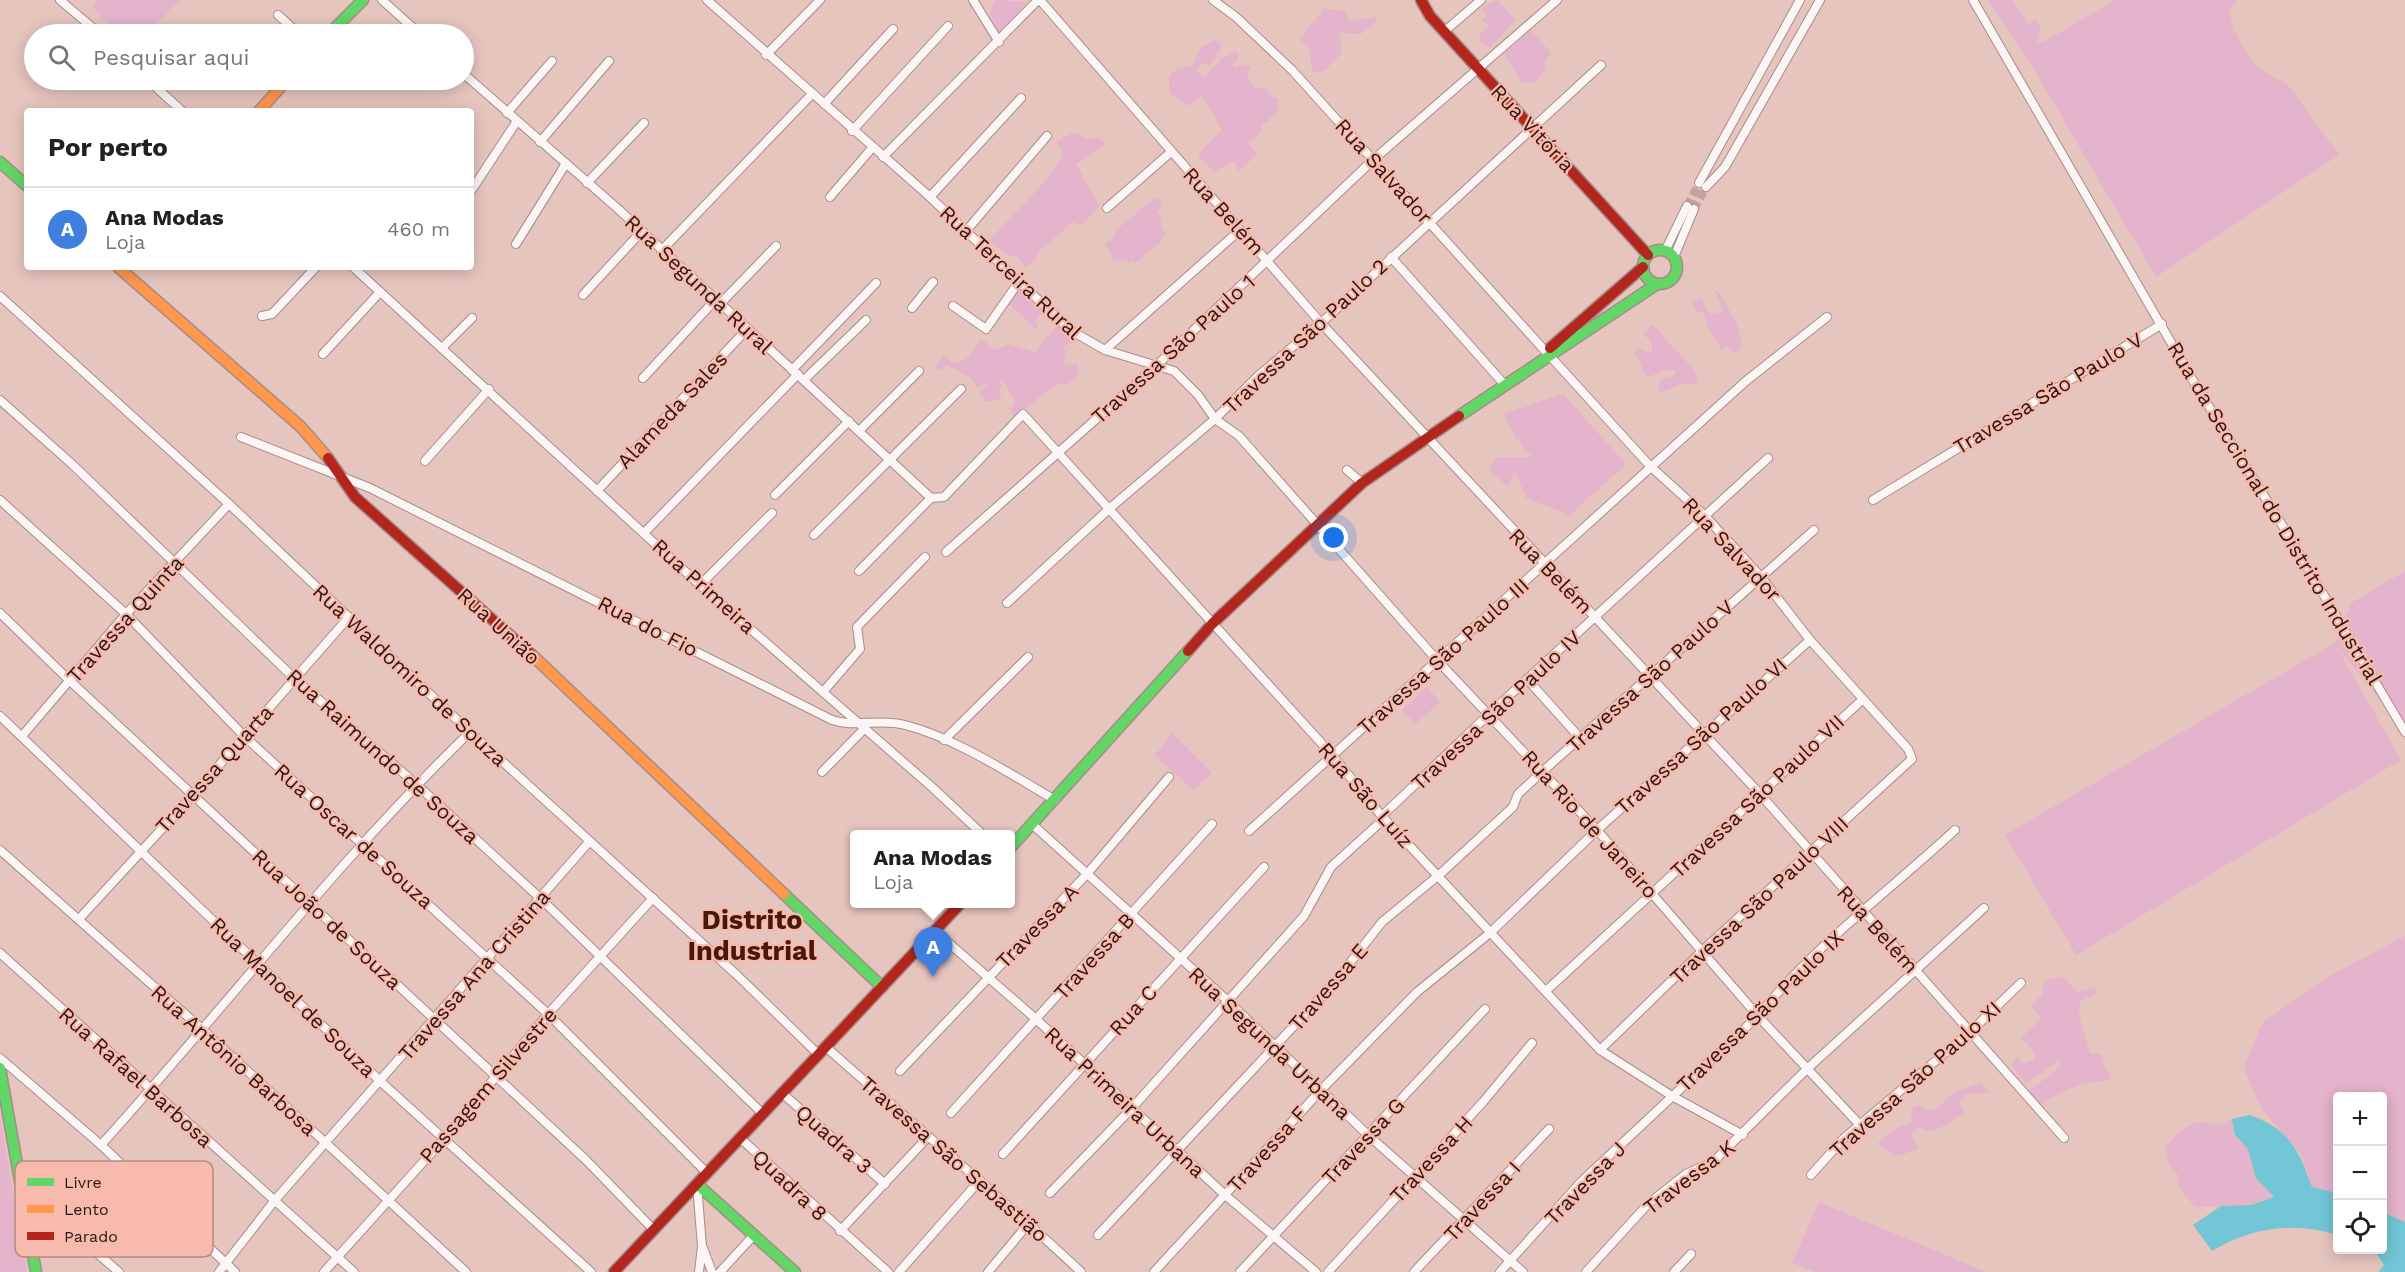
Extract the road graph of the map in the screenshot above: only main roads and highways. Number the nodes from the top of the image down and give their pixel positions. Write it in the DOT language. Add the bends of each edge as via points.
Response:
graph roads {
  1 [pos="363,0"];
  2 [pos="1421,0"];
  3 [pos="339,24"];
  4 [pos="278,90"];
  5 [pos="262,108"];
  6 [pos="0,162"];
  7 [pos="24,183"];
  8 [pos="1648,255"];
  9 [pos="1643,267"];
  10 [pos="121,270"];
  11 [pos="1657,284"];
  12 [pos="1547,354"];
  13 [pos="1015,843"];
  14 [pos="955,908"];
  15 [pos="882,987"];
  16 [pos="0,1068"];
  17 [pos="16,1161"];
  18 [pos="697,1185"];
  19 [pos="33,1257"];
  20 [pos="36,1272"];
  21 [pos="614,1272"];
  22 [pos="795,1272"];
  1 -- 3 [label="main road"];
  2 -- 8 [label="main road, Rua Vitória" via="1430,16"];
  4 -- 5 [label="main road"];
  6 -- 7 [label="main road"];
  8 -- 9 [label="main road"];
  8 -- 11 [label="main road" via="1670,253 1677,263 1675,276"];
  9 -- 11 [label="main road" via="1647,279"];
  9 -- 12 [label="main road"];
  10 -- 15 [label="main road, Rua União" via="301,427 355,497 533,656"];
  11 -- 12 [label="main road"];
  12 -- 13 [label="main road" via="1362,483 1212,624"];
  14 -- 15 [label="main road"];
  15 -- 18 [label="main road"];
  16 -- 17 [label="main road"];
  18 -- 21 [label="main road"];
  18 -- 22 [label="main road"];
  19 -- 20 [label="main road"];
}
